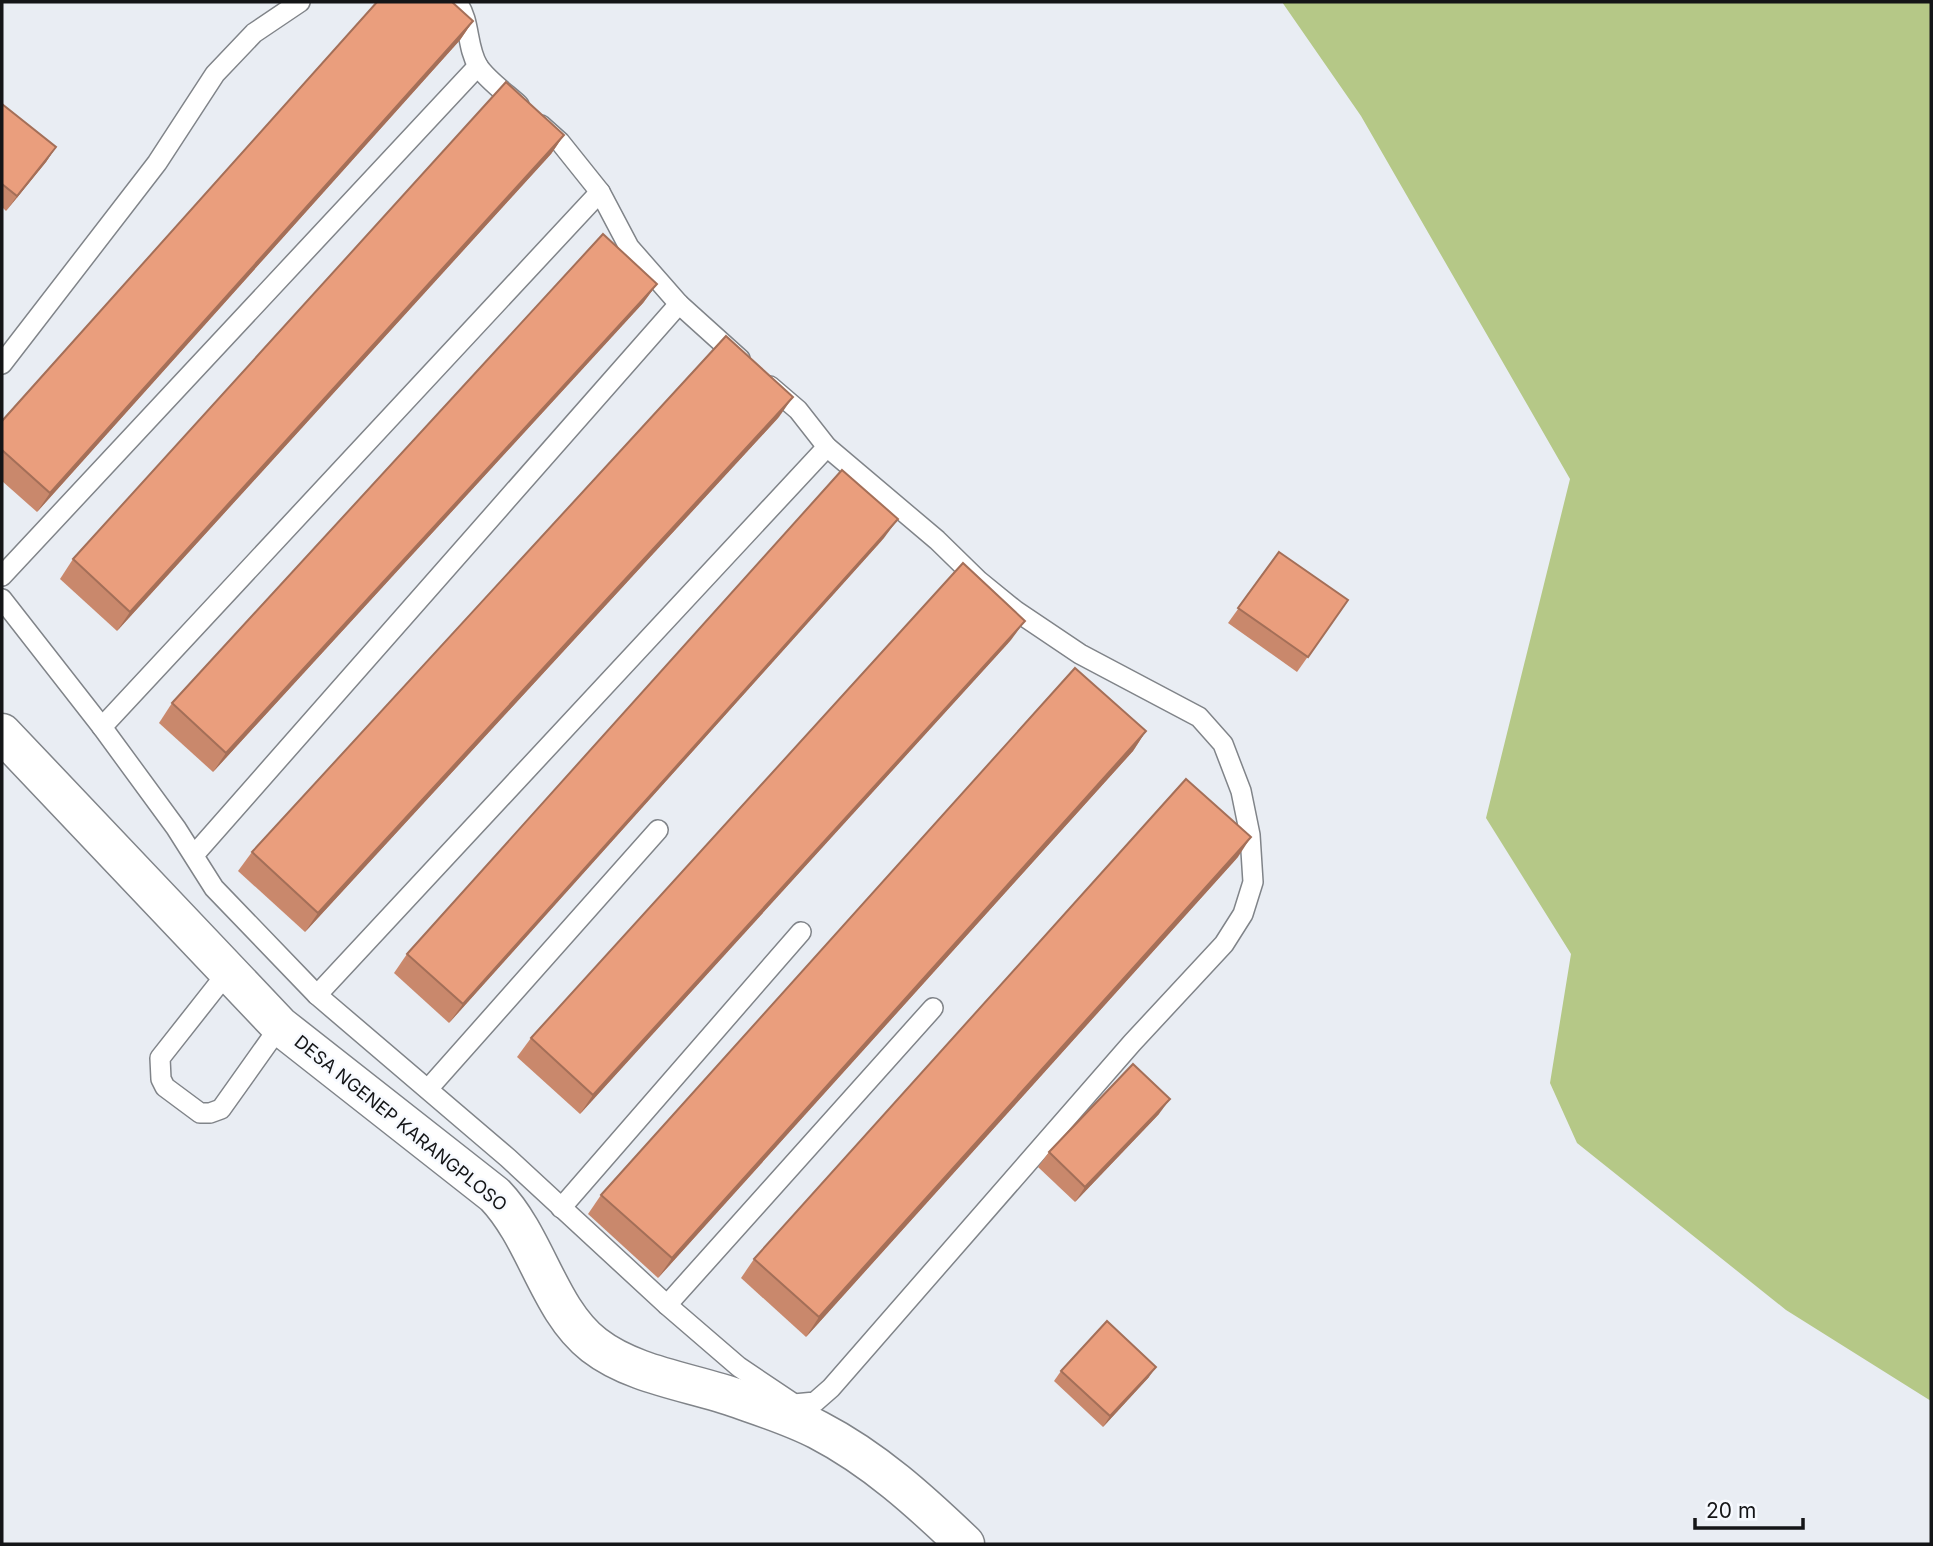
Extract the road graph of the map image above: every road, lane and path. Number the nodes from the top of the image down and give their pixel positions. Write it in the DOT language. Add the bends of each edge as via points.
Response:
graph roads {
  1 [pos="300,2"];
  2 [pos="457,2"];
  3 [pos="478,66"];
  4 [pos="600,192"];
  5 [pos="678,304"];
  6 [pos="2,364"];
  7 [pos="827,447"];
  8 [pos="2,576"];
  9 [pos="2,599"];
  10 [pos="102,727"];
  11 [pos="2,733"];
  12 [pos="658,830"];
  13 [pos="194,855"];
  14 [pos="801,932"];
  15 [pos="227,973"];
  16 [pos="317,995"];
  17 [pos="933,1008"];
  18 [pos="280,1026"];
  19 [pos="428,1089"];
  20 [pos="561,1208"];
  21 [pos="667,1305"];
  22 [pos="965,1544"];
  1 -- 6 [label="lane" via="254,33 215,74 157,163"];
  2 -- 3 [label="lane" via="467,21"];
  3 -- 4 [label="lane" via="560,142"];
  3 -- 8 [label="lane"];
  4 -- 5 [label="lane" via="629,247"];
  4 -- 10 [label="lane"];
  5 -- 7 [label="lane" via="798,410"];
  5 -- 13 [label="lane"];
  7 -- 16 [label="lane"];
  7 -- 21 [label="lane" via="1016,611 1080,654 1199,717 1223,744 1241,791 1253,882 1243,914 1224,944 816,1402 793,1404 739,1367"];
  9 -- 10 [label="lane"];
  10 -- 13 [label="lane"];
  11 -- 15 [label="street, DESA NGENEP KARANGPLOSO"];
  12 -- 19 [label="lane"];
  13 -- 16 [label="lane" via="214,888"];
  14 -- 20 [label="lane"];
  15 -- 18 [label="street, DESA NGENEP KARANGPLOSO"];
  15 -- 18 [label="lane" via="160,1058 165,1087 200,1113 221,1109"];
  16 -- 19 [label="lane"];
  17 -- 21 [label="lane"];
  18 -- 22 [label="street, DESA NGENEP KARANGPLOSO" via="495,1195 511,1212 554,1296 594,1345 622,1362 726,1394 818,1430 918,1499"];
  19 -- 20 [label="lane"];
  20 -- 21 [label="lane"];
}
